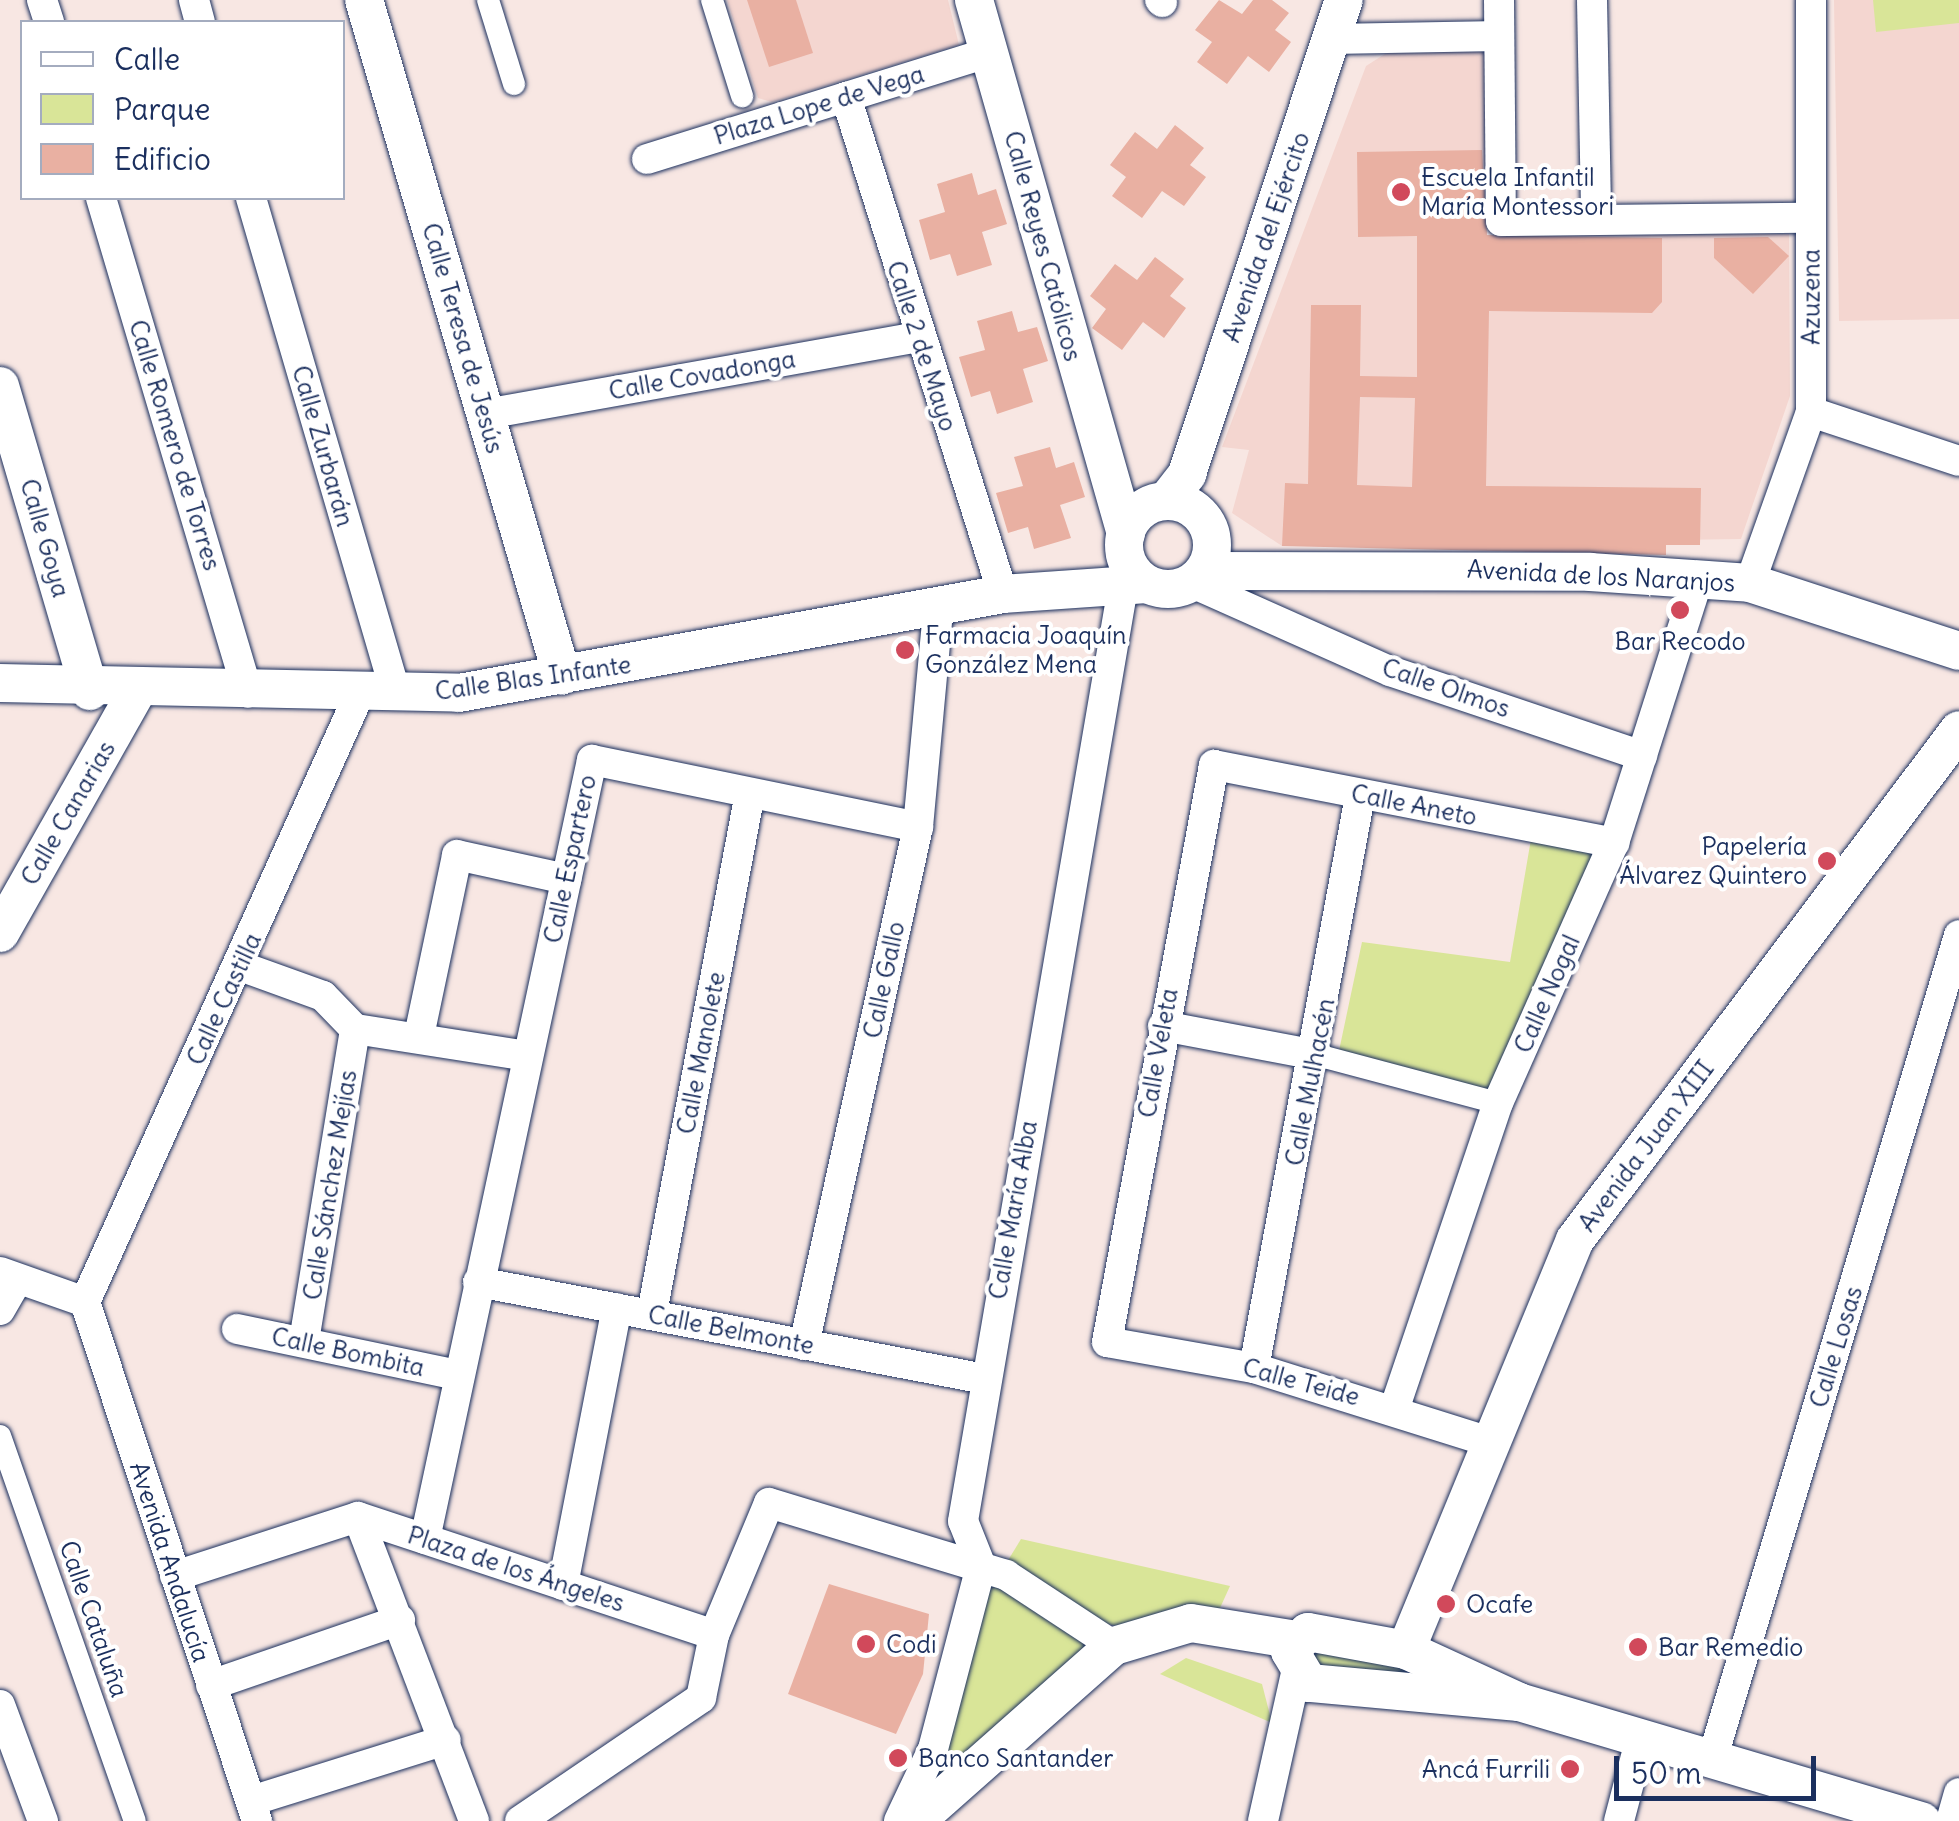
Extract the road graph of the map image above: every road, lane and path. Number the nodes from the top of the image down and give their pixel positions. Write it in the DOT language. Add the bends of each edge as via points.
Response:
graph roads {
  1 [pos="364,0"];
  2 [pos="488,0"];
  3 [pos="712,0"];
  4 [pos="974,0"];
  5 [pos="1344,0"];
  6 [pos="1498,0"];
  7 [pos="1592,0"];
  8 [pos="1811,0"];
  9 [pos="1499,36"];
  10 [pos="1332,40"];
  11 [pos="990,52"];
  12 [pos="514,84"];
  13 [pos="742,96"];
  14 [pos="846,97"];
  15 [pos="648,159"];
  16 [pos="102,200"];
  17 [pos="252,200"];
  18 [pos="1596,217"];
  19 [pos="1811,218"];
  20 [pos="918,337"];
  21 [pos="0,386"];
  22 [pos="1810,412"];
  23 [pos="486,414"];
  24 [pos="1959,460"];
  25 [pos="1163,542"];
  26 [pos="1292,565"];
  27 [pos="1698,580"];
  28 [pos="1750,583"];
  29 [pos="1003,594"];
  30 [pos="1255,607"];
  31 [pos="938,612"];
  32 [pos="1959,652"];
  33 [pos="562,676"];
  34 [pos="0,683"];
  35 [pos="90,691"];
  36 [pos="136,693"];
  37 [pos="248,693"];
  38 [pos="377,695"];
  39 [pos="1959,730"];
  40 [pos="1642,756"];
  41 [pos="1214,765"];
  42 [pos="750,793"];
  43 [pos="1360,796"];
  44 [pos="918,827"];
  45 [pos="1614,842"];
  46 [pos="566,880"];
  47 [pos="0,933"];
  48 [pos="1959,935"];
  49 [pos="240,966"];
  50 [pos="1162,1026"];
  51 [pos="356,1029"];
  52 [pos="419,1036"];
  53 [pos="527,1056"];
  54 [pos="1317,1056"];
  55 [pos="1498,1103"];
  56 [pos="8,1276"];
  57 [pos="478,1282"];
  58 [pos="85,1302"];
  59 [pos="617,1308"];
  60 [pos="0,1310"];
  61 [pos="652,1313"];
  62 [pos="237,1329"];
  63 [pos="304,1341"];
  64 [pos="1107,1342"];
  65 [pos="804,1344"];
  66 [pos="1254,1368"];
  67 [pos="458,1375"];
  68 [pos="985,1379"];
  69 [pos="1394,1407"];
  70 [pos="0,1436"];
  71 [pos="1490,1442"];
  72 [pos="358,1516"];
  73 [pos="425,1540"];
  74 [pos="982,1566"];
  75 [pos="175,1576"];
  76 [pos="563,1585"];
  77 [pos="1422,1612"];
  78 [pos="400,1620"];
  79 [pos="714,1634"];
  80 [pos="1368,1640"];
  81 [pos="1114,1646"];
  82 [pos="1294,1659"];
  83 [pos="1425,1665"];
  84 [pos="211,1684"];
  85 [pos="0,1705"];
  86 [pos="1037,1719"];
  87 [pos="446,1740"];
  88 [pos="1640,1741"];
  89 [pos="1712,1760"];
  90 [pos="1959,1793"];
  91 [pos="254,1811"];
  92 [pos="936,1815"];
  93 [pos="43,1821"];
  94 [pos="135,1821"];
  95 [pos="474,1821"];
  96 [pos="520,1821"];
  97 [pos="899,1821"];
  98 [pos="1263,1821"];
  99 [pos="1618,1821"];
  100 [pos="1922,1821"];
  101 [pos="1951,1821"];
  1 -- 23 [label="street, Calle Teresa de Jesús"];
  2 -- 12 [label="street"];
  3 -- 13 [label="street"];
  4 -- 11 [label="street, Calle Reyes Católicos"];
  5 -- 10 [label="street, Avenida del Ejército"];
  6 -- 9 [label="street"];
  7 -- 18 [label="street"];
  8 -- 19 [label="street, Azuzena"];
  9 -- 10 [label="street"];
  9 -- 18 [label="street" via="1502,221"];
  10 -- 25 [label="street, Avenida del Ejército"];
  11 -- 14 [label="street, Plaza Lope de Vega"];
  11 -- 25 [label="street, Calle Reyes Católicos" via="1109,493"];
  14 -- 15 [label="street, Plaza Lope de Vega"];
  14 -- 20 [label="street, Calle 2 de Mayo"];
  16 -- 37 [label="street, Calle Romero de Torres"];
  17 -- 38 [label="street, Calle Zurbarán"];
  18 -- 19 [label="street"];
  19 -- 22 [label="street, Azuzena"];
  20 -- 23 [label="street, Calle Covadonga"];
  20 -- 29 [label="street, Calle 2 de Mayo"];
  21 -- 35 [label="street, Calle Goya"];
  22 -- 24 [label="street"];
  22 -- 28 [label="street, Azuzena"];
  23 -- 33 [label="street, Calle Teresa de Jesús"];
  25 -- 26 [label="street, Avenida de los Naranjos"];
  25 -- 29 [label="street, Calle Blas Infante" via="1060,588"];
  25 -- 30 [label="street, Calle Olmos"];
  25 -- 68 [label="street, Calle María Alba"];
  26 -- 27 [label="street, Avenida de los Naranjos"];
  26 -- 30 [label="street"];
  27 -- 28 [label="street, Avenida de los Naranjos"];
  27 -- 40 [label="street, Calle Nogal"];
  28 -- 32 [label="street, Avenida de los Naranjos"];
  29 -- 31 [label="street, Calle Blas Infante"];
  30 -- 40 [label="street, Calle Olmos" via="1390,671"];
  31 -- 33 [label="street, Calle Blas Infante"];
  31 -- 44 [label="street, Calle Gallo"];
  33 -- 38 [label="street, Calle Blas Infante"];
  34 -- 35 [label="street, Calle Blas Infante"];
  35 -- 36 [label="street, Calle Blas Infante"];
  36 -- 37 [label="street, Calle Blas Infante"];
  36 -- 47 [label="street, Calle Canarias"];
  37 -- 38 [label="street, Calle Blas Infante"];
  38 -- 49 [label="street, Calle Castilla"];
  39 -- 71 [label="street, Avenida Juan XIII" via="1575,1240"];
  40 -- 45 [label="street, Calle Nogal"];
  41 -- 43 [label="street, Calle Aneto"];
  41 -- 50 [label="street, Calle Veleta"];
  42 -- 44 [label="street, Calle Espartero"];
  42 -- 46 [label="street, Calle Espartero" via="592,760"];
  42 -- 61 [label="street, Calle Manolete"];
  43 -- 45 [label="street, Calle Aneto"];
  43 -- 54 [label="street, Calle Mulhacén"];
  44 -- 65 [label="street, Calle Gallo"];
  45 -- 55 [label="street, Calle Nogal"];
  46 -- 52 [label="street" via="457,855"];
  46 -- 53 [label="street, Calle Espartero"];
  48 -- 89 [label="street, Calle Losas"];
  49 -- 51 [label="street" via="323,996"];
  49 -- 58 [label="street, Calle Castilla"];
  50 -- 54 [label="street"];
  50 -- 64 [label="street, Calle Veleta"];
  51 -- 52 [label="street"];
  51 -- 63 [label="street, Calle Sánchez Mejías"];
  52 -- 53 [label="street"];
  53 -- 57 [label="street, Calle Espartero"];
  54 -- 55 [label="street"];
  54 -- 66 [label="street, Calle Mulhacén"];
  55 -- 69 [label="street, Calle Nogal"];
  56 -- 58 [label="street"];
  56 -- 60 [label="street"];
  57 -- 59 [label="street, Calle Belmonte"];
  57 -- 67 [label="street, Calle Espartero"];
  58 -- 75 [label="street, Avenida Andalucía"];
  59 -- 61 [label="street, Calle Belmonte"];
  59 -- 76 [label="street"];
  61 -- 65 [label="street, Calle Belmonte"];
  62 -- 63 [label="street, Calle Bombita"];
  63 -- 67 [label="street, Calle Bombita"];
  64 -- 66 [label="street, Calle Teide"];
  65 -- 68 [label="street, Calle Belmonte"];
  66 -- 69 [label="street, Calle Teide"];
  67 -- 73 [label="street, Calle Espartero"];
  68 -- 74 [label="street, Calle María Alba" via="962,1522"];
  69 -- 71 [label="street, Calle Teide"];
  70 -- 94 [label="street, Calle Cataluña"];
  71 -- 77 [label="street, Avenida Juan XIII"];
  72 -- 73 [label="street, Plaza de los Ángeles"];
  72 -- 75 [label="street"];
  72 -- 78 [label="street, Plaza de los Ángeles"];
  73 -- 76 [label="street, Plaza de los Ángeles"];
  74 -- 79 [label="street" via="768,1503"];
  74 -- 81 [label="street"];
  74 -- 97 [label="street" via="933,1748"];
  75 -- 84 [label="street, Avenida Andalucía"];
  76 -- 79 [label="street, Plaza de los Ángeles"];
  77 -- 80 [label="street"];
  77 -- 83 [label="street, Avenida Juan XIII"];
  78 -- 84 [label="street"];
  78 -- 87 [label="street, Plaza de los Ángeles"];
  79 -- 96 [label="street" via="701,1698"];
  80 -- 82 [label="street" via="1308,1632"];
  80 -- 83 [label="street"];
  81 -- 82 [label="street" via="1190,1623"];
  81 -- 86 [label="street" via="1047,1700"];
  82 -- 83 [label="street" via="1326,1686"];
  82 -- 86 [label="street" via="1200,1646 1158,1649"];
  82 -- 98 [label="street"];
  83 -- 88 [label="street"];
  84 -- 91 [label="street, Avenida Andalucía"];
  85 -- 93 [label="street"];
  86 -- 92 [label="street"];
  87 -- 91 [label="street"];
  87 -- 95 [label="street, Plaza de los Ángeles"];
  88 -- 89 [label="street"];
  88 -- 99 [label="street"];
  89 -- 100 [label="street"];
  90 -- 101 [label="street"];
}
